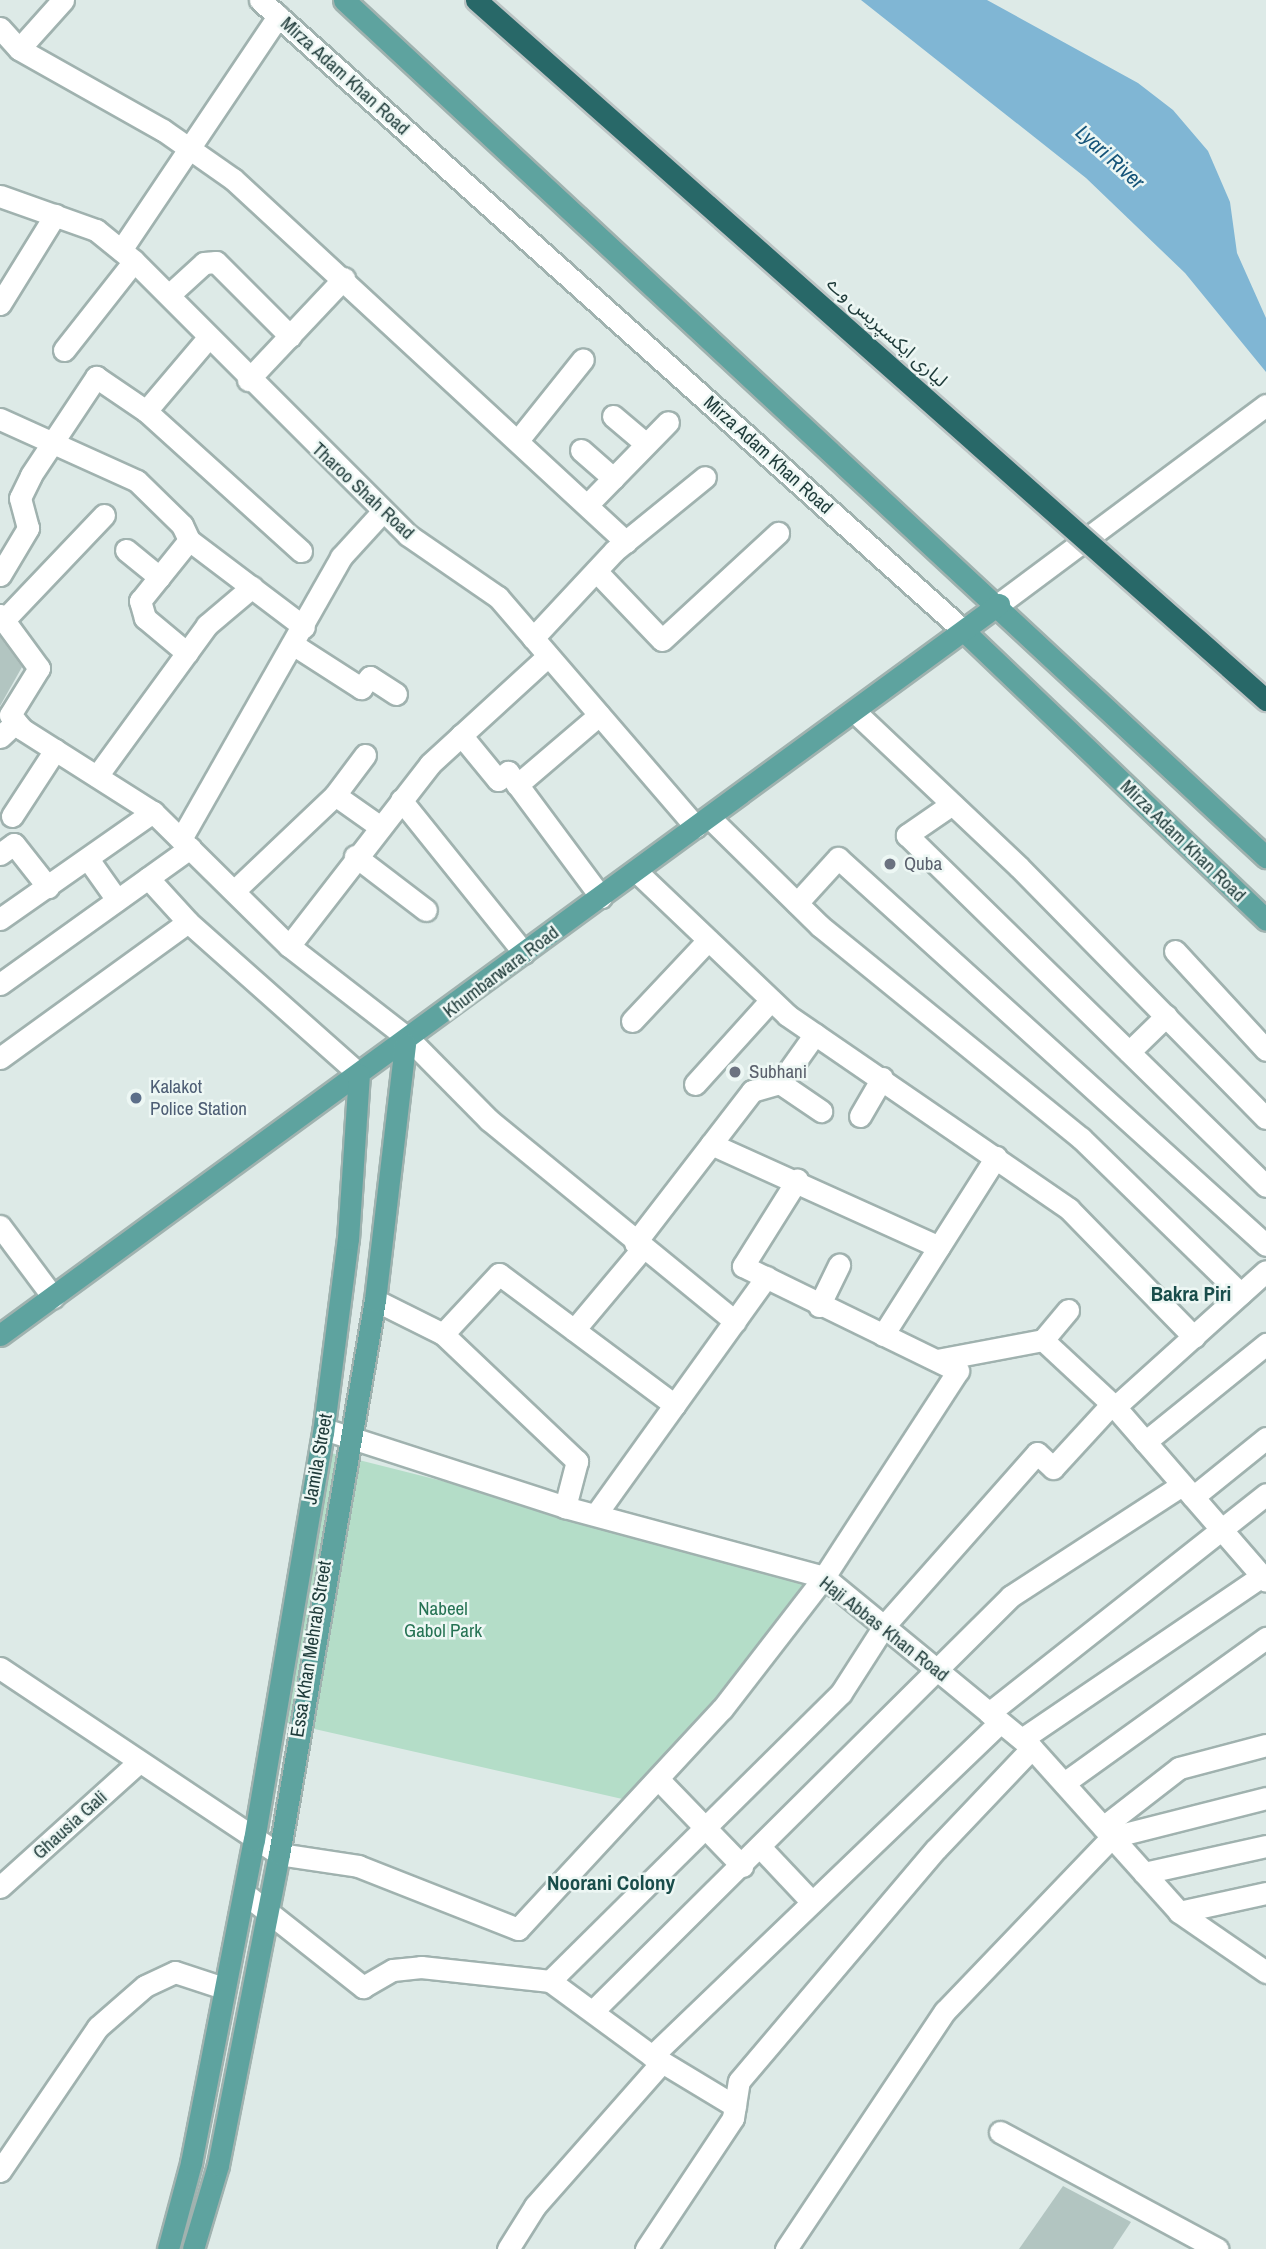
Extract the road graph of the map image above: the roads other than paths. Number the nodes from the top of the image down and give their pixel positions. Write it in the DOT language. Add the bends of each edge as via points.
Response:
graph roads {
  1 [pos="63,0"];
  2 [pos="260,0"];
  3 [pos="344,0"];
  4 [pos="476,0"];
  5 [pos="278,16"];
  6 [pos="0,29"];
  7 [pos="19,49"];
  8 [pos="191,150"];
  9 [pos="0,196"];
  10 [pos="55,215"];
  11 [pos="128,256"];
  12 [pos="344,278"];
  13 [pos="170,294"];
  14 [pos="0,304"];
  15 [pos="290,335"];
  16 [pos="207,339"];
  17 [pos="64,350"];
  18 [pos="583,359"];
  19 [pos="248,380"];
  20 [pos="1266,405"];
  21 [pos="146,411"];
  22 [pos="613,416"];
  23 [pos="0,419"];
  24 [pos="667,422"];
  25 [pos="519,439"];
  26 [pos="49,442"];
  27 [pos="646,444"];
  28 [pos="580,450"];
  29 [pos="705,477"];
  30 [pos="613,478"];
  31 [pos="589,503"];
  32 [pos="383,511"];
  33 [pos="104,515"];
  34 [pos="778,533"];
  35 [pos="189,540"];
  36 [pos="626,542"];
  37 [pos="126,550"];
  38 [pos="301,551"];
  39 [pos="596,571"];
  40 [pos="0,575"];
  41 [pos="159,577"];
  42 [pos="252,587"];
  43 [pos="999,604"];
  44 [pos="2,617"];
  45 [pos="964,631"];
  46 [pos="299,636"];
  47 [pos="533,638"];
  48 [pos="187,653"];
  49 [pos="548,656"];
  50 [pos="396,694"];
  51 [pos="1266,700"];
  52 [pos="854,711"];
  53 [pos="599,715"];
  54 [pos="16,722"];
  55 [pos="460,735"];
  56 [pos="0,737"];
  57 [pos="55,750"];
  58 [pos="365,755"];
  59 [pos="97,776"];
  60 [pos="517,785"];
  61 [pos="335,795"];
  62 [pos="401,800"];
  63 [pos="952,804"];
  64 [pos="153,811"];
  65 [pos="12,816"];
  66 [pos="703,822"];
  67 [pos="379,826"];
  68 [pos="186,844"];
  69 [pos="0,854"];
  70 [pos="355,856"];
  71 [pos="1266,857"];
  72 [pos="88,859"];
  73 [pos="636,871"];
  74 [pos="148,878"];
  75 [pos="48,887"];
  76 [pos="234,891"];
  77 [pos="601,897"];
  78 [pos="117,900"];
  79 [pos="797,903"];
  80 [pos="426,909"];
  81 [pos="0,919"];
  82 [pos="1266,920"];
  83 [pos="188,922"];
  84 [pos="708,940"];
  85 [pos="289,946"];
  86 [pos="1175,951"];
  87 [pos="524,953"];
  88 [pos="0,984"];
  89 [pos="771,1000"];
  90 [pos="1166,1016"];
  91 [pos="632,1021"];
  92 [pos="815,1034"];
  93 [pos="408,1042"];
  94 [pos="1266,1050"];
  95 [pos="1129,1052"];
  96 [pos="0,1058"];
  97 [pos="359,1074"];
  98 [pos="882,1078"];
  99 [pos="780,1083"];
  100 [pos="695,1084"];
  101 [pos="821,1111"];
  102 [pos="860,1116"];
  103 [pos="1266,1118"];
  104 [pos="711,1144"];
  105 [pos="996,1157"];
  106 [pos="797,1180"];
  107 [pos="1266,1186"];
  108 [pos="0,1226"];
  109 [pos="1266,1245"];
  110 [pos="639,1246"];
  111 [pos="939,1247"];
  112 [pos="839,1265"];
  113 [pos="1266,1270"];
  114 [pos="766,1278"];
  115 [pos="1241,1294"];
  116 [pos="53,1297"];
  117 [pos="374,1300"];
  118 [pos="819,1306"];
  119 [pos="1068,1310"];
  120 [pos="735,1321"];
  121 [pos="574,1330"];
  122 [pos="443,1334"];
  123 [pos="0,1335"];
  124 [pos="883,1335"];
  125 [pos="1194,1337"];
  126 [pos="1043,1340"];
  127 [pos="1266,1344"];
  128 [pos="937,1360"];
  129 [pos="675,1405"];
  130 [pos="1113,1406"];
  131 [pos="324,1429"];
  132 [pos="349,1437"];
  133 [pos="1266,1438"];
  134 [pos="1145,1442"];
  135 [pos="1188,1491"];
  136 [pos="1266,1494"];
  137 [pos="565,1507"];
  138 [pos="596,1514"];
  139 [pos="1219,1527"];
  140 [pos="1262,1569"];
  141 [pos="824,1577"];
  142 [pos="884,1626"];
  143 [pos="1266,1638"];
  144 [pos="0,1668"];
  145 [pos="940,1672"];
  146 [pos="995,1717"];
  147 [pos="273,1725"];
  148 [pos="299,1727"];
  149 [pos="1027,1744"];
  150 [pos="1266,1745"];
  151 [pos="139,1762"];
  152 [pos="661,1782"];
  153 [pos="1063,1783"];
  154 [pos="1266,1798"];
  155 [pos="705,1827"];
  156 [pos="1107,1832"];
  157 [pos="254,1840"];
  158 [pos="1266,1846"];
  159 [pos="761,1848"];
  160 [pos="279,1854"];
  161 [pos="742,1866"];
  162 [pos="1144,1873"];
  163 [pos="0,1887"];
  164 [pos="244,1893"];
  165 [pos="1266,1893"];
  166 [pos="811,1901"];
  167 [pos="1179,1912"];
  168 [pos="266,1916"];
  169 [pos="1266,1949"];
  170 [pos="1244,1957"];
  171 [pos="1266,1972"];
  172 [pos="550,1981"];
  173 [pos="224,1988"];
  174 [pos="595,2009"];
  175 [pos="657,2059"];
  176 [pos="735,2106"];
  177 [pos="1000,2132"];
  178 [pos="0,2171"];
  179 [pos="168,2249"];
  180 [pos="193,2249"];
  181 [pos="508,2249"];
  182 [pos="646,2249"];
  183 [pos="786,2249"];
  184 [pos="1217,2249"];
  1 -- 7 [label="street"];
  2 -- 5 [label="street, Mirza Adam Khan Road"];
  3 -- 43 [label="main road"];
  4 -- 51 [label="highway, لیاری ایکسپریس وے, bridge"];
  5 -- 8 [label="street"];
  5 -- 45 [label="street, Mirza Adam Khan Road"];
  6 -- 7 [label="street"];
  7 -- 8 [label="street"];
  8 -- 11 [label="street"];
  8 -- 12 [label="street"];
  9 -- 10 [label="street, Tharoo Shah Road"];
  10 -- 11 [label="street, Tharoo Shah Road" via="96,230"];
  10 -- 14 [label="street"];
  11 -- 13 [label="street, Tharoo Shah Road"];
  11 -- 17 [label="street"];
  12 -- 15 [label="street"];
  12 -- 25 [label="street"];
  13 -- 15 [label="street" via="204,263 216,262"];
  13 -- 16 [label="street, Tharoo Shah Road"];
  15 -- 19 [label="street"];
  16 -- 19 [label="street, Tharoo Shah Road"];
  16 -- 21 [label="street"];
  18 -- 25 [label="street"];
  19 -- 32 [label="street, Tharoo Shah Road"];
  20 -- 43 [label="street"];
  21 -- 26 [label="street" via="96,377"];
  21 -- 38 [label="street"];
  22 -- 27 [label="street"];
  23 -- 26 [label="street"];
  24 -- 27 [label="street"];
  25 -- 31 [label="street"];
  26 -- 35 [label="street" via="138,481 182,525"];
  26 -- 40 [label="street" via="20,498 28,528"];
  27 -- 30 [label="street"];
  28 -- 30 [label="street"];
  29 -- 36 [label="street"];
  30 -- 31 [label="street"];
  31 -- 36 [label="street"];
  32 -- 46 [label="street" via="341,557"];
  32 -- 47 [label="street, Tharoo Shah Road" via="498,597"];
  33 -- 44 [label="street"];
  34 -- 39 [label="street" via="662,640"];
  35 -- 41 [label="street"];
  35 -- 42 [label="street"];
  36 -- 39 [label="street"];
  37 -- 41 [label="street"];
  39 -- 47 [label="street"];
  41 -- 48 [label="street" via="140,601 145,618"];
  42 -- 46 [label="street"];
  42 -- 48 [label="street" via="207,625"];
  43 -- 45 [label="main road, Khumbarwara Road"];
  43 -- 71 [label="main road"];
  44 -- 54 [label="street" via="39,668 10,715"];
  45 -- 52 [label="main road, Khumbarwara Road"];
  45 -- 82 [label="main road, Mirza Adam Khan Road"];
  46 -- 50 [label="street" via="361,688 370,677"];
  46 -- 68 [label="street"];
  47 -- 49 [label="street, Tharoo Shah Road"];
  48 -- 59 [label="street"];
  49 -- 53 [label="street, Tharoo Shah Road"];
  49 -- 55 [label="street"];
  52 -- 63 [label="street"];
  52 -- 66 [label="main road, Khumbarwara Road"];
  53 -- 60 [label="street"];
  53 -- 66 [label="street, Tharoo Shah Road"];
  54 -- 56 [label="street"];
  54 -- 57 [label="street"];
  55 -- 60 [label="street" via="498,780 508,772"];
  55 -- 62 [label="street"];
  57 -- 59 [label="street"];
  57 -- 65 [label="street"];
  58 -- 61 [label="street"];
  59 -- 64 [label="street"];
  60 -- 77 [label="street"];
  61 -- 67 [label="street"];
  61 -- 76 [label="street"];
  62 -- 67 [label="street"];
  62 -- 87 [label="street"];
  63 -- 90 [label="street"];
  63 -- 95 [label="street" via="907,835"];
  64 -- 68 [label="street"];
  64 -- 72 [label="street"];
  66 -- 73 [label="main road, Khumbarwara Road"];
  66 -- 79 [label="street, Tharoo Shah Road"];
  67 -- 70 [label="street"];
  68 -- 74 [label="street"];
  68 -- 76 [label="street"];
  69 -- 75 [label="street" via="14,844"];
  70 -- 80 [label="street"];
  70 -- 85 [label="street"];
  72 -- 75 [label="street"];
  72 -- 78 [label="street"];
  73 -- 77 [label="main road, Khumbarwara Road"];
  73 -- 84 [label="street"];
  74 -- 78 [label="street"];
  74 -- 83 [label="street"];
  75 -- 81 [label="street"];
  76 -- 85 [label="street"];
  77 -- 87 [label="main road, Khumbarwara Road"];
  78 -- 88 [label="street"];
  79 -- 109 [label="street" via="838,858"];
  79 -- 115 [label="street, Tharoo Shah Road" via="1081,1138"];
  83 -- 96 [label="street"];
  83 -- 97 [label="street"];
  84 -- 89 [label="street"];
  84 -- 91 [label="street"];
  85 -- 93 [label="street"];
  86 -- 94 [label="street"];
  87 -- 93 [label="main road, Khumbarwara Road"];
  89 -- 92 [label="street"];
  89 -- 100 [label="street"];
  90 -- 95 [label="street"];
  90 -- 103 [label="street"];
  92 -- 98 [label="street"];
  92 -- 99 [label="street"];
  93 -- 97 [label="main road, Khumbarwara Road"];
  93 -- 110 [label="street" via="489,1120"];
  93 -- 117 [label="main road, Essa Khan Mehrab Street"];
  95 -- 107 [label="street"];
  97 -- 116 [label="main road, Khumbarwara Road"];
  97 -- 131 [label="main road, Jamila Street" via="346,1252"];
  98 -- 102 [label="street"];
  98 -- 105 [label="street"];
  99 -- 101 [label="street"];
  99 -- 104 [label="street" via="752,1091"];
  104 -- 106 [label="street"];
  104 -- 110 [label="street"];
  105 -- 111 [label="street"];
  105 -- 125 [label="street" via="1069,1209"];
  106 -- 111 [label="street"];
  106 -- 114 [label="street" via="743,1266"];
  108 -- 116 [label="street"];
  110 -- 120 [label="street"];
  110 -- 121 [label="street"];
  111 -- 124 [label="street"];
  112 -- 118 [label="street"];
  113 -- 115 [label="street"];
  114 -- 118 [label="street"];
  114 -- 120 [label="street"];
  115 -- 125 [label="street"];
  116 -- 123 [label="main road, Khumbarwara Road"];
  117 -- 122 [label="street"];
  117 -- 132 [label="main road, Essa Khan Mehrab Street"];
  118 -- 124 [label="street"];
  119 -- 126 [label="street"];
  120 -- 129 [label="street"];
  121 -- 122 [label="street" via="499,1274"];
  121 -- 129 [label="street"];
  122 -- 137 [label="street" via="577,1461"];
  124 -- 128 [label="street"];
  125 -- 130 [label="street"];
  126 -- 128 [label="street"];
  126 -- 130 [label="street"];
  127 -- 134 [label="street"];
  128 -- 141 [label="street" via="958,1371"];
  129 -- 138 [label="street"];
  130 -- 134 [label="street"];
  130 -- 142 [label="street" via="1053,1468 1037,1453"];
  131 -- 132 [label="street, Haji Abbas Khan Road"];
  131 -- 147 [label="main road, Jamila Street"];
  132 -- 137 [label="street, Haji Abbas Khan Road"];
  132 -- 148 [label="main road, Essa Khan Mehrab Street"];
  133 -- 135 [label="street"];
  134 -- 135 [label="street"];
  135 -- 139 [label="street"];
  135 -- 145 [label="street" via="1011,1596"];
  136 -- 139 [label="street"];
  137 -- 138 [label="street, Haji Abbas Khan Road"];
  138 -- 141 [label="street, Haji Abbas Khan Road"];
  139 -- 140 [label="street"];
  139 -- 146 [label="street"];
  140 -- 149 [label="street"];
  141 -- 142 [label="street, Haji Abbas Khan Road"];
  141 -- 152 [label="street"];
  142 -- 145 [label="street, Haji Abbas Khan Road"];
  142 -- 155 [label="street" via="841,1693"];
  143 -- 153 [label="street"];
  144 -- 151 [label="street"];
  145 -- 146 [label="street, Haji Abbas Khan Road"];
  145 -- 159 [label="street"];
  146 -- 149 [label="street, Haji Abbas Khan Road"];
  146 -- 166 [label="street"];
  147 -- 148 [label="main road"];
  147 -- 157 [label="main road, Jamila Street"];
  148 -- 160 [label="main road, Essa Khan Mehrab Street"];
  149 -- 153 [label="street, Haji Abbas Khan Road"];
  149 -- 176 [label="street" via="739,2081"];
  150 -- 156 [label="street" via="1179,1768"];
  151 -- 157 [label="street"];
  151 -- 163 [label="street, Ghausia Gali"];
  152 -- 155 [label="street"];
  152 -- 160 [label="street" via="517,1929 358,1866"];
  153 -- 156 [label="street, Haji Abbas Khan Road"];
  154 -- 156 [label="street"];
  155 -- 161 [label="street"];
  155 -- 172 [label="street"];
  156 -- 162 [label="street, Haji Abbas Khan Road"];
  156 -- 183 [label="street" via="945,2011"];
  157 -- 160 [label="street"];
  157 -- 164 [label="main road"];
  158 -- 162 [label="street"];
  159 -- 161 [label="street"];
  159 -- 166 [label="street"];
  160 -- 168 [label="main road, Essa Khan Mehrab Street"];
  161 -- 174 [label="street"];
  162 -- 167 [label="street, Haji Abbas Khan Road"];
  164 -- 168 [label="street"];
  164 -- 173 [label="main road"];
  165 -- 167 [label="street"];
  166 -- 175 [label="street"];
  167 -- 170 [label="street, Haji Abbas Khan Road"];
  168 -- 172 [label="street" via="363,1987 393,1970 421,1967"];
  168 -- 180 [label="main road, Essa Khan Mehrab Street" via="218,2165"];
  169 -- 170 [label="street"];
  170 -- 171 [label="street, Haji Abbas Khan Road"];
  172 -- 174 [label="street"];
  173 -- 178 [label="street" via="175,1972 145,1986 98,2027"];
  173 -- 179 [label="main road"];
  174 -- 175 [label="street"];
  175 -- 176 [label="street"];
  175 -- 181 [label="street" via="535,2206"];
  176 -- 182 [label="street"];
  177 -- 184 [label="street"];
}
